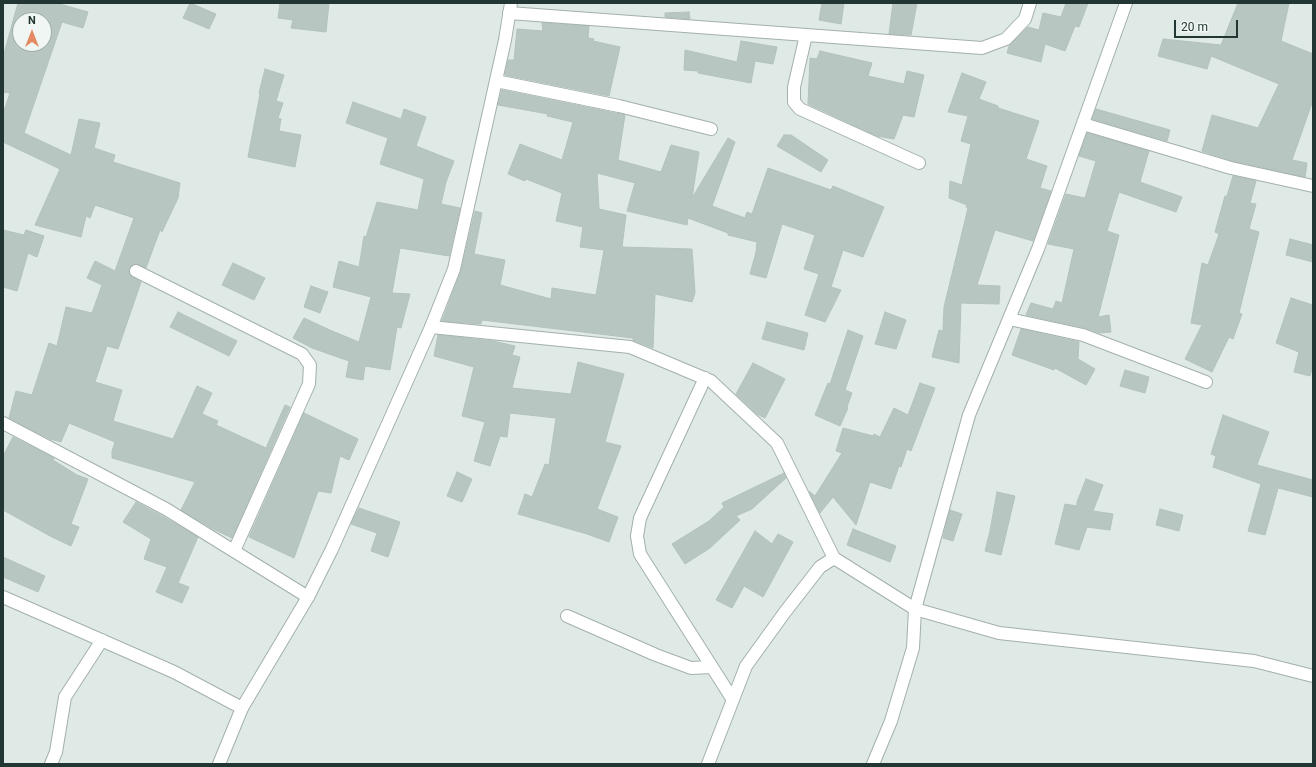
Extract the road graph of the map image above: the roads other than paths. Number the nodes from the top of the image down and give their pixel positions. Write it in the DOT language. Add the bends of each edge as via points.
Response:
graph roads {
  1 [pos="1030,3"];
  2 [pos="1126,3"];
  3 [pos="510,8"];
  4 [pos="806,35"];
  5 [pos="496,81"];
  6 [pos="1083,124"];
  7 [pos="711,129"];
  8 [pos="919,163"];
  9 [pos="1313,186"];
  10 [pos="136,271"];
  11 [pos="1009,319"];
  12 [pos="431,327"];
  13 [pos="705,378"];
  14 [pos="1206,382"];
  15 [pos="3,424"];
  16 [pos="234,551"];
  17 [pos="834,558"];
  18 [pos="3,597"];
  19 [pos="308,597"];
  20 [pos="915,609"];
  21 [pos="567,616"];
  22 [pos="102,640"];
  23 [pos="712,667"];
  24 [pos="1313,676"];
  25 [pos="733,700"];
  26 [pos="242,708"];
  27 [pos="51,764"];
  28 [pos="219,764"];
  29 [pos="708,764"];
  30 [pos="873,764"];
  1 -- 4 [label="street" via="1025,18 1006,39 982,48"];
  2 -- 6 [label="street"];
  3 -- 4 [label="street"];
  3 -- 5 [label="street"];
  4 -- 8 [label="street" via="794,87 794,102 800,109"];
  5 -- 7 [label="street" via="619,106"];
  5 -- 12 [label="street" via="454,269"];
  6 -- 9 [label="street" via="1231,168"];
  6 -- 11 [label="street" via="1038,249"];
  10 -- 16 [label="street" via="302,354 310,365 309,384"];
  11 -- 14 [label="street" via="1083,335"];
  11 -- 20 [label="street" via="969,415"];
  12 -- 13 [label="street" via="630,347"];
  12 -- 19 [label="street"];
  13 -- 17 [label="street" via="777,443"];
  13 -- 23 [label="street" via="640,518 637,536 640,554"];
  15 -- 16 [label="street" via="166,509"];
  16 -- 19 [label="street"];
  17 -- 20 [label="street"];
  17 -- 25 [label="street" via="820,567 780,618 746,666"];
  18 -- 22 [label="street"];
  19 -- 26 [label="street"];
  20 -- 24 [label="street" via="999,633 1254,661"];
  20 -- 30 [label="street" via="913,648 891,721"];
  21 -- 23 [label="street" via="691,668"];
  22 -- 26 [label="street" via="174,672"];
  22 -- 27 [label="street" via="65,697 56,752"];
  23 -- 25 [label="street"];
  25 -- 29 [label="street"];
  26 -- 28 [label="street"];
}
